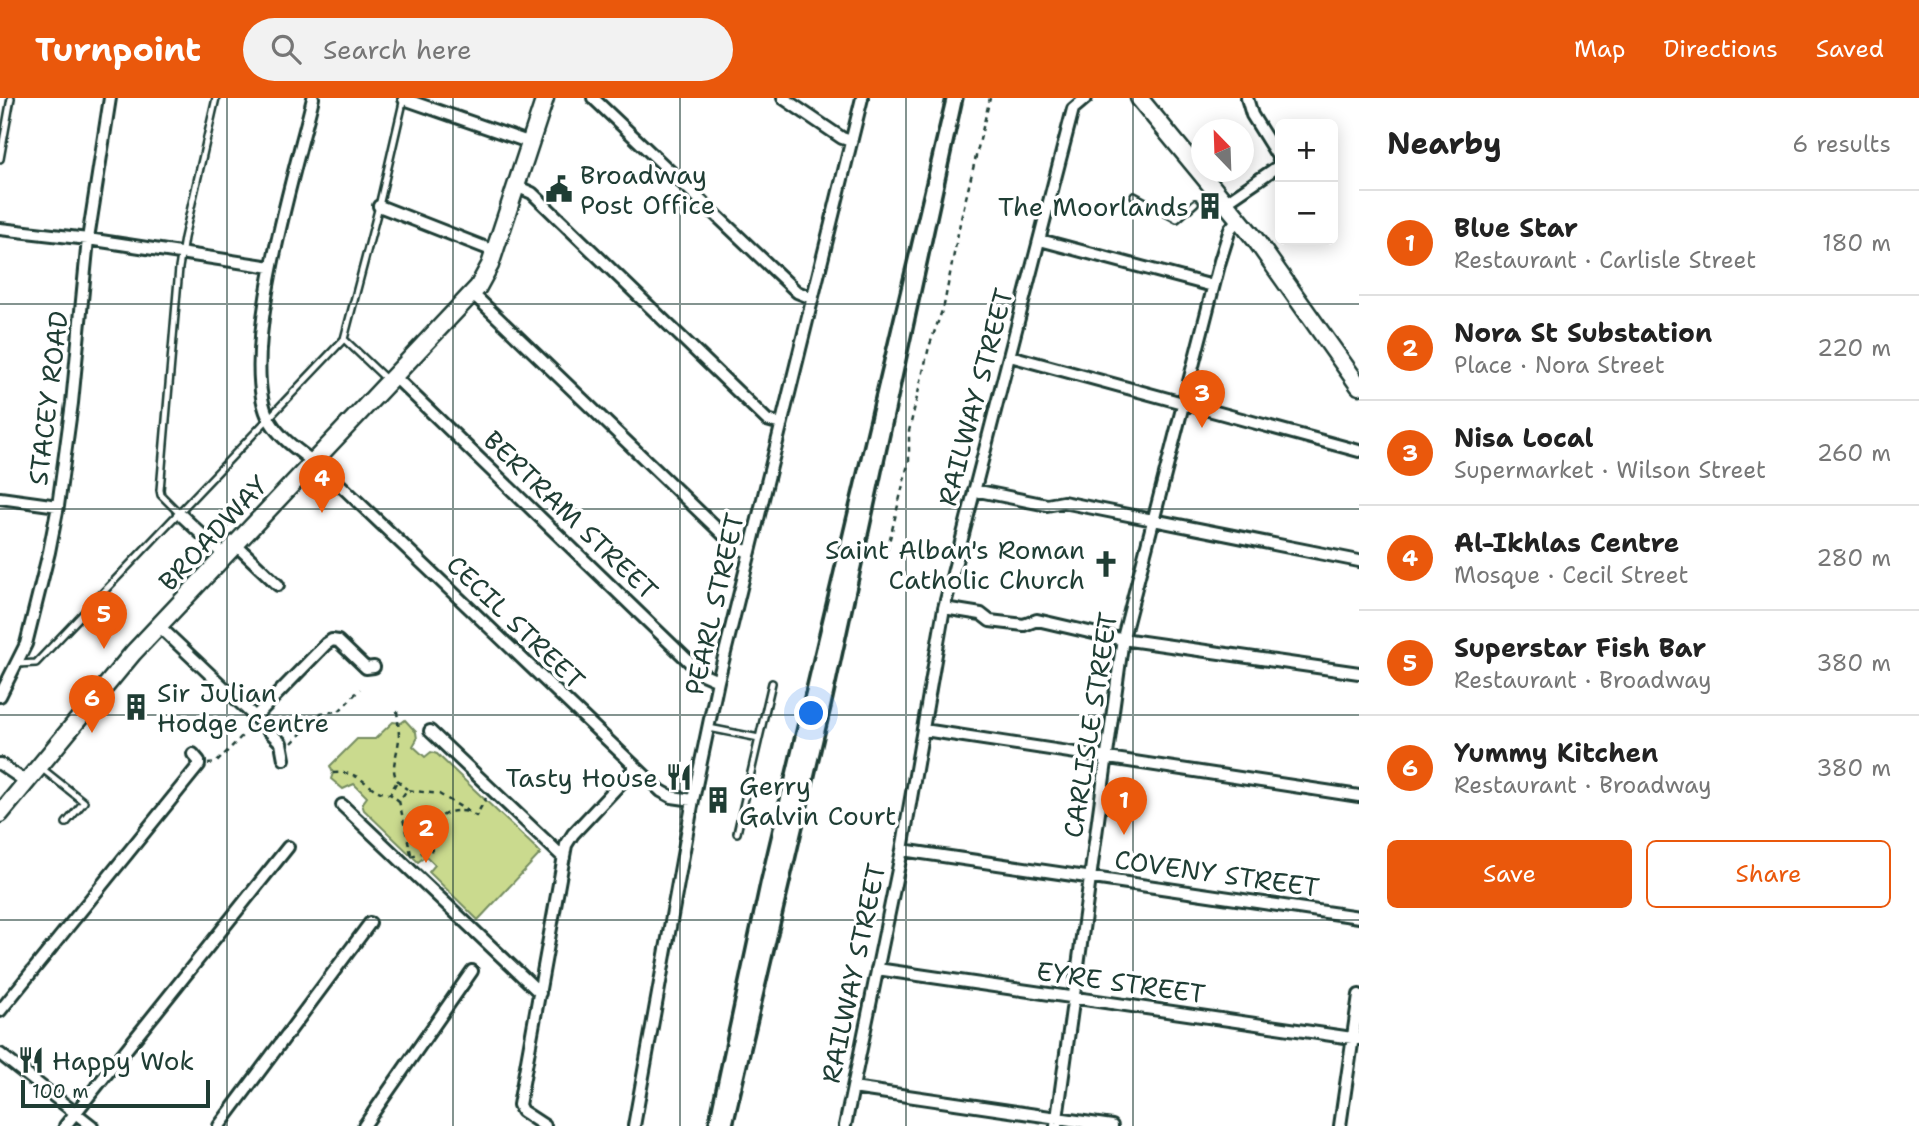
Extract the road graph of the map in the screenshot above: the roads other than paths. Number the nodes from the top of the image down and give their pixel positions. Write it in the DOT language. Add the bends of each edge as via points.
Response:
graph roads {
  1 [pos="12,98"];
  2 [pos="110,98"];
  3 [pos="216,98"];
  4 [pos="313,98"];
  5 [pos="545,98"];
  6 [pos="593,98"];
  7 [pos="783,98"];
  8 [pos="862,98"];
  9 [pos="1086,98"];
  10 [pos="1139,98"];
  11 [pos="1247,98"];
  12 [pos="404,99"];
  13 [pos="851,141"];
  14 [pos="531,143"];
  15 [pos="1275,152"];
  16 [pos="0,159"];
  17 [pos="1275,168"];
  18 [pos="516,186"];
  19 [pos="1134,196"];
  20 [pos="1226,202"];
  21 [pos="1195,203"];
  22 [pos="379,206"];
  23 [pos="1239,218"];
  24 [pos="0,229"];
  25 [pos="88,239"];
  26 [pos="1040,240"];
  27 [pos="494,251"];
  28 [pos="181,255"];
  29 [pos="271,268"];
  30 [pos="1213,286"];
  31 [pos="472,293"];
  32 [pos="812,298"];
  33 [pos="344,339"];
  34 [pos="1010,356"];
  35 [pos="392,380"];
  36 [pos="1359,386"];
  37 [pos="1183,404"];
  38 [pos="268,418"];
  39 [pos="781,424"];
  40 [pos="1359,451"];
  41 [pos="314,462"];
  42 [pos="974,490"];
  43 [pos="0,498"];
  44 [pos="58,506"];
  45 [pos="181,514"];
  46 [pos="1152,521"];
  47 [pos="230,550"];
  48 [pos="749,552"];
  49 [pos="1359,561"];
  50 [pos="278,585"];
  51 [pos="944,608"];
  52 [pos="159,626"];
  53 [pos="1123,638"];
  54 [pos="17,664"];
  55 [pos="374,667"];
  56 [pos="1359,673"];
  57 [pos="718,681"];
  58 [pos="772,683"];
  59 [pos="0,696"];
  60 [pos="255,718"];
  61 [pos="709,728"];
  62 [pos="924,730"];
  63 [pos="430,731"];
  64 [pos="759,738"];
  65 [pos="193,754"];
  66 [pos="1107,758"];
  67 [pos="284,759"];
  68 [pos="0,764"];
  69 [pos="40,767"];
  70 [pos="635,768"];
  71 [pos="28,783"];
  72 [pos="1359,796"];
  73 [pos="693,800"];
  74 [pos="342,805"];
  75 [pos="0,814"];
  76 [pos="66,823"];
  77 [pos="737,833"];
  78 [pos="288,847"];
  79 [pos="902,850"];
  80 [pos="564,858"];
  81 [pos="1090,877"];
  82 [pos="1359,917"];
  83 [pos="370,923"];
  84 [pos="877,969"];
  85 [pos="471,971"];
  86 [pos="540,993"];
  87 [pos="1359,995"];
  88 [pos="1074,998"];
  89 [pos="0,1011"];
  90 [pos="1356,1039"];
  91 [pos="0,1054"];
  92 [pos="853,1088"];
  93 [pos="75,1113"];
  94 [pos="1056,1122"];
  95 [pos="65,1126"];
  96 [pos="92,1126"];
  97 [pos="219,1126"];
  98 [pos="364,1126"];
  99 [pos="545,1126"];
  100 [pos="634,1126"];
  101 [pos="845,1126"];
  102 [pos="1112,1126"];
  103 [pos="1340,1126"];
  1 -- 16 [label="lane"];
  2 -- 25 [label="street, STACEY ROAD"];
  3 -- 28 [label="lane"];
  4 -- 29 [label="street"];
  5 -- 14 [label="main road, BROADWAY"];
  6 -- 32 [label="street" via="797,292"];
  7 -- 13 [label="street"];
  8 -- 13 [label="street, PEARL STREET"];
  9 -- 26 [label="street, RAILWAY STREET" via="1073,109"];
  10 -- 20 [label="main road"];
  11 -- 15 [label="street"];
  12 -- 14 [label="street"];
  12 -- 22 [label="lane"];
  13 -- 32 [label="street, PEARL STREET"];
  14 -- 18 [label="main road, BROADWAY"];
  17 -- 20 [label="street"];
  18 -- 27 [label="main road, BROADWAY"];
  18 -- 39 [label="street" via="532,193 767,420"];
  19 -- 21 [label="lane" via="1177,219"];
  20 -- 23 [label="main road"];
  22 -- 27 [label="street"];
  22 -- 33 [label="lane"];
  23 -- 30 [label="street, CARLISLE STREET" via="1230,229"];
  23 -- 36 [label="main road"];
  24 -- 25 [label="street"];
  25 -- 28 [label="street"];
  25 -- 44 [label="street, STACEY ROAD"];
  26 -- 30 [label="street"];
  26 -- 34 [label="street, RAILWAY STREET"];
  27 -- 31 [label="main road, BROADWAY" via="487,272"];
  28 -- 29 [label="street"];
  28 -- 45 [label="lane" via="160,490"];
  29 -- 38 [label="street" via="260,347"];
  30 -- 37 [label="street, CARLISLE STREET"];
  31 -- 35 [label="main road, BROADWAY"];
  31 -- 48 [label="street" via="736,547"];
  32 -- 39 [label="street, PEARL STREET"];
  33 -- 35 [label="lane"];
  33 -- 38 [label="lane"];
  34 -- 37 [label="street"];
  34 -- 42 [label="street, RAILWAY STREET"];
  35 -- 41 [label="main road, BROADWAY"];
  35 -- 57 [label="street, BERTRAM STREET" via="702,674"];
  37 -- 40 [label="street"];
  37 -- 46 [label="street, CARLISLE STREET"];
  38 -- 41 [label="street, CECIL STREET"];
  38 -- 45 [label="lane"];
  39 -- 48 [label="street, PEARL STREET"];
  41 -- 47 [label="main road, BROADWAY"];
  41 -- 70 [label="street, CECIL STREET"];
  42 -- 46 [label="street"];
  42 -- 51 [label="street, RAILWAY STREET"];
  43 -- 44 [label="street"];
  44 -- 54 [label="street, STACEY ROAD"];
  45 -- 47 [label="street"];
  45 -- 54 [label="lane" via="36,663"];
  46 -- 49 [label="street"];
  46 -- 53 [label="street, CARLISLE STREET"];
  47 -- 50 [label="street"];
  47 -- 52 [label="main road, BROADWAY"];
  48 -- 57 [label="street, PEARL STREET"];
  51 -- 53 [label="street" via="981,614 990,621 1024,625 1037,620"];
  51 -- 62 [label="street, RAILWAY STREET"];
  52 -- 60 [label="street"];
  52 -- 69 [label="main road, BROADWAY"];
  53 -- 56 [label="street"];
  53 -- 66 [label="street, CARLISLE STREET"];
  54 -- 59 [label="street, STACEY ROAD"];
  55 -- 60 [label="street" via="366,668 332,640"];
  57 -- 61 [label="street, PEARL STREET"];
  58 -- 64 [label="lane"];
  60 -- 67 [label="street" via="281,743"];
  61 -- 64 [label="lane"];
  61 -- 73 [label="street, PEARL STREET"];
  62 -- 66 [label="street"];
  62 -- 79 [label="street, RAILWAY STREET"];
  63 -- 80 [label="street"];
  64 -- 77 [label="lane"];
  65 -- 89 [label="street" via="199,765"];
  66 -- 72 [label="street"];
  66 -- 81 [label="street, CARLISLE STREET"];
  68 -- 71 [label="street"];
  69 -- 71 [label="main road, BROADWAY"];
  69 -- 76 [label="lane" via="84,802"];
  70 -- 73 [label="street, CECIL STREET" via="666,794"];
  70 -- 80 [label="street" via="569,840"];
  71 -- 75 [label="main road, BROADWAY"];
  73 -- 100 [label="street, PEARL STREET"];
  74 -- 86 [label="street" via="407,860"];
  78 -- 93 [label="street"];
  79 -- 81 [label="street, COVENY STREET"];
  79 -- 84 [label="street, RAILWAY STREET"];
  80 -- 86 [label="street"];
  81 -- 82 [label="street, COVENY STREET"];
  81 -- 88 [label="street, CARLISLE STREET"];
  83 -- 97 [label="street"];
  84 -- 88 [label="street, EYRE STREET"];
  84 -- 92 [label="street, RAILWAY STREET"];
  85 -- 98 [label="street"];
  86 -- 99 [label="street" via="519,1105"];
  87 -- 90 [label="street"];
  88 -- 90 [label="street, EYRE STREET"];
  88 -- 94 [label="street, CARLISLE STREET"];
  90 -- 103 [label="street"];
  91 -- 93 [label="street"];
  92 -- 94 [label="street"];
  92 -- 101 [label="street, RAILWAY STREET"];
  93 -- 95 [label="street"];
  93 -- 96 [label="street"];
  94 -- 102 [label="street"];
}
